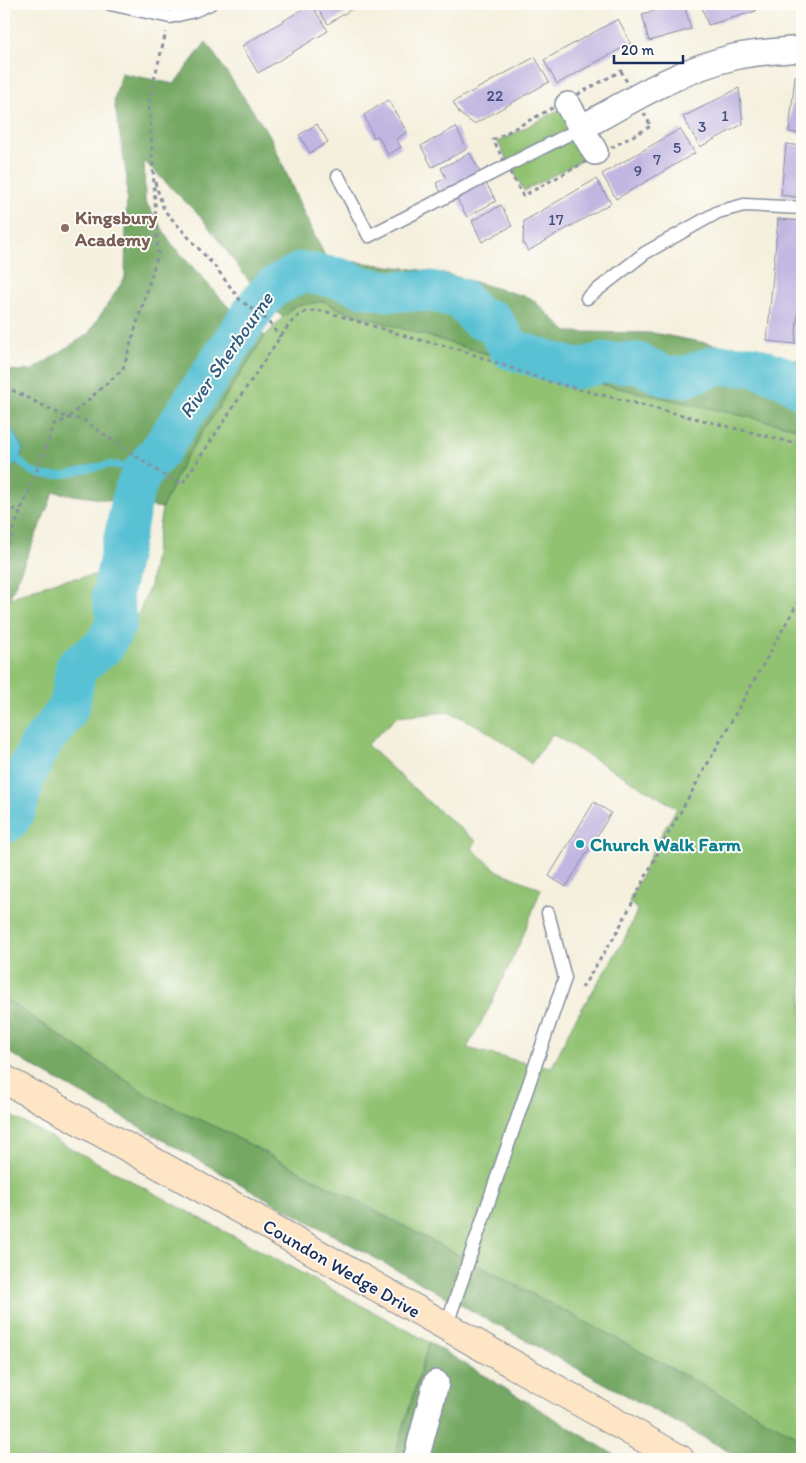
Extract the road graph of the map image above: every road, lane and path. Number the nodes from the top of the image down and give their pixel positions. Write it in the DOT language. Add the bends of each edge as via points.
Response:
graph roads {
  1 [pos="109,4"];
  2 [pos="210,4"];
  3 [pos="170,16"];
  4 [pos="802,49"];
  5 [pos="568,105"];
  6 [pos="581,128"];
  7 [pos="595,152"];
  8 [pos="338,176"];
  9 [pos="153,177"];
  10 [pos="802,208"];
  11 [pos="587,298"];
  12 [pos="280,337"];
  13 [pos="4,390"];
  14 [pos="68,418"];
  15 [pos="802,445"];
  16 [pos="22,508"];
  17 [pos="4,511"];
  18 [pos="4,553"];
  19 [pos="802,594"];
  20 [pos="548,913"];
  21 [pos="579,993"];
  22 [pos="4,1078"];
  23 [pos="446,1327"];
  24 [pos="436,1383"];
  25 [pos="416,1459"];
  26 [pos="680,1459"];
  1 -- 3 [label="lane"];
  2 -- 3 [label="lane"];
  3 -- 9 [label="path" via="149,100"];
  4 -- 6 [label="street" via="733,57 697,69 667,81"];
  5 -- 6 [label="street"];
  6 -- 7 [label="street"];
  6 -- 8 [label="lane" via="369,236"];
  9 -- 12 [label="path" via="164,210 240,300 267,320"];
  9 -- 14 [label="path" via="158,254 123,368"];
  10 -- 11 [label="lane" via="744,205 718,212 644,253"];
  12 -- 14 [label="path" via="182,484 165,476 82,419"];
  12 -- 15 [label="path" via="294,317 309,310 324,311 458,349 550,382"];
  13 -- 14 [label="path" via="14,391"];
  14 -- 16 [label="path" via="55,425"];
  16 -- 17 [label="path"];
  16 -- 18 [label="path"];
  19 -- 21 [label="path" via="616,934"];
  20 -- 23 [label="lane" via="565,978"];
  22 -- 23 [label="main road, Coundon Wedge Drive"];
  23 -- 26 [label="main road, Coundon Wedge Drive"];
  24 -- 25 [label="street"];
}
